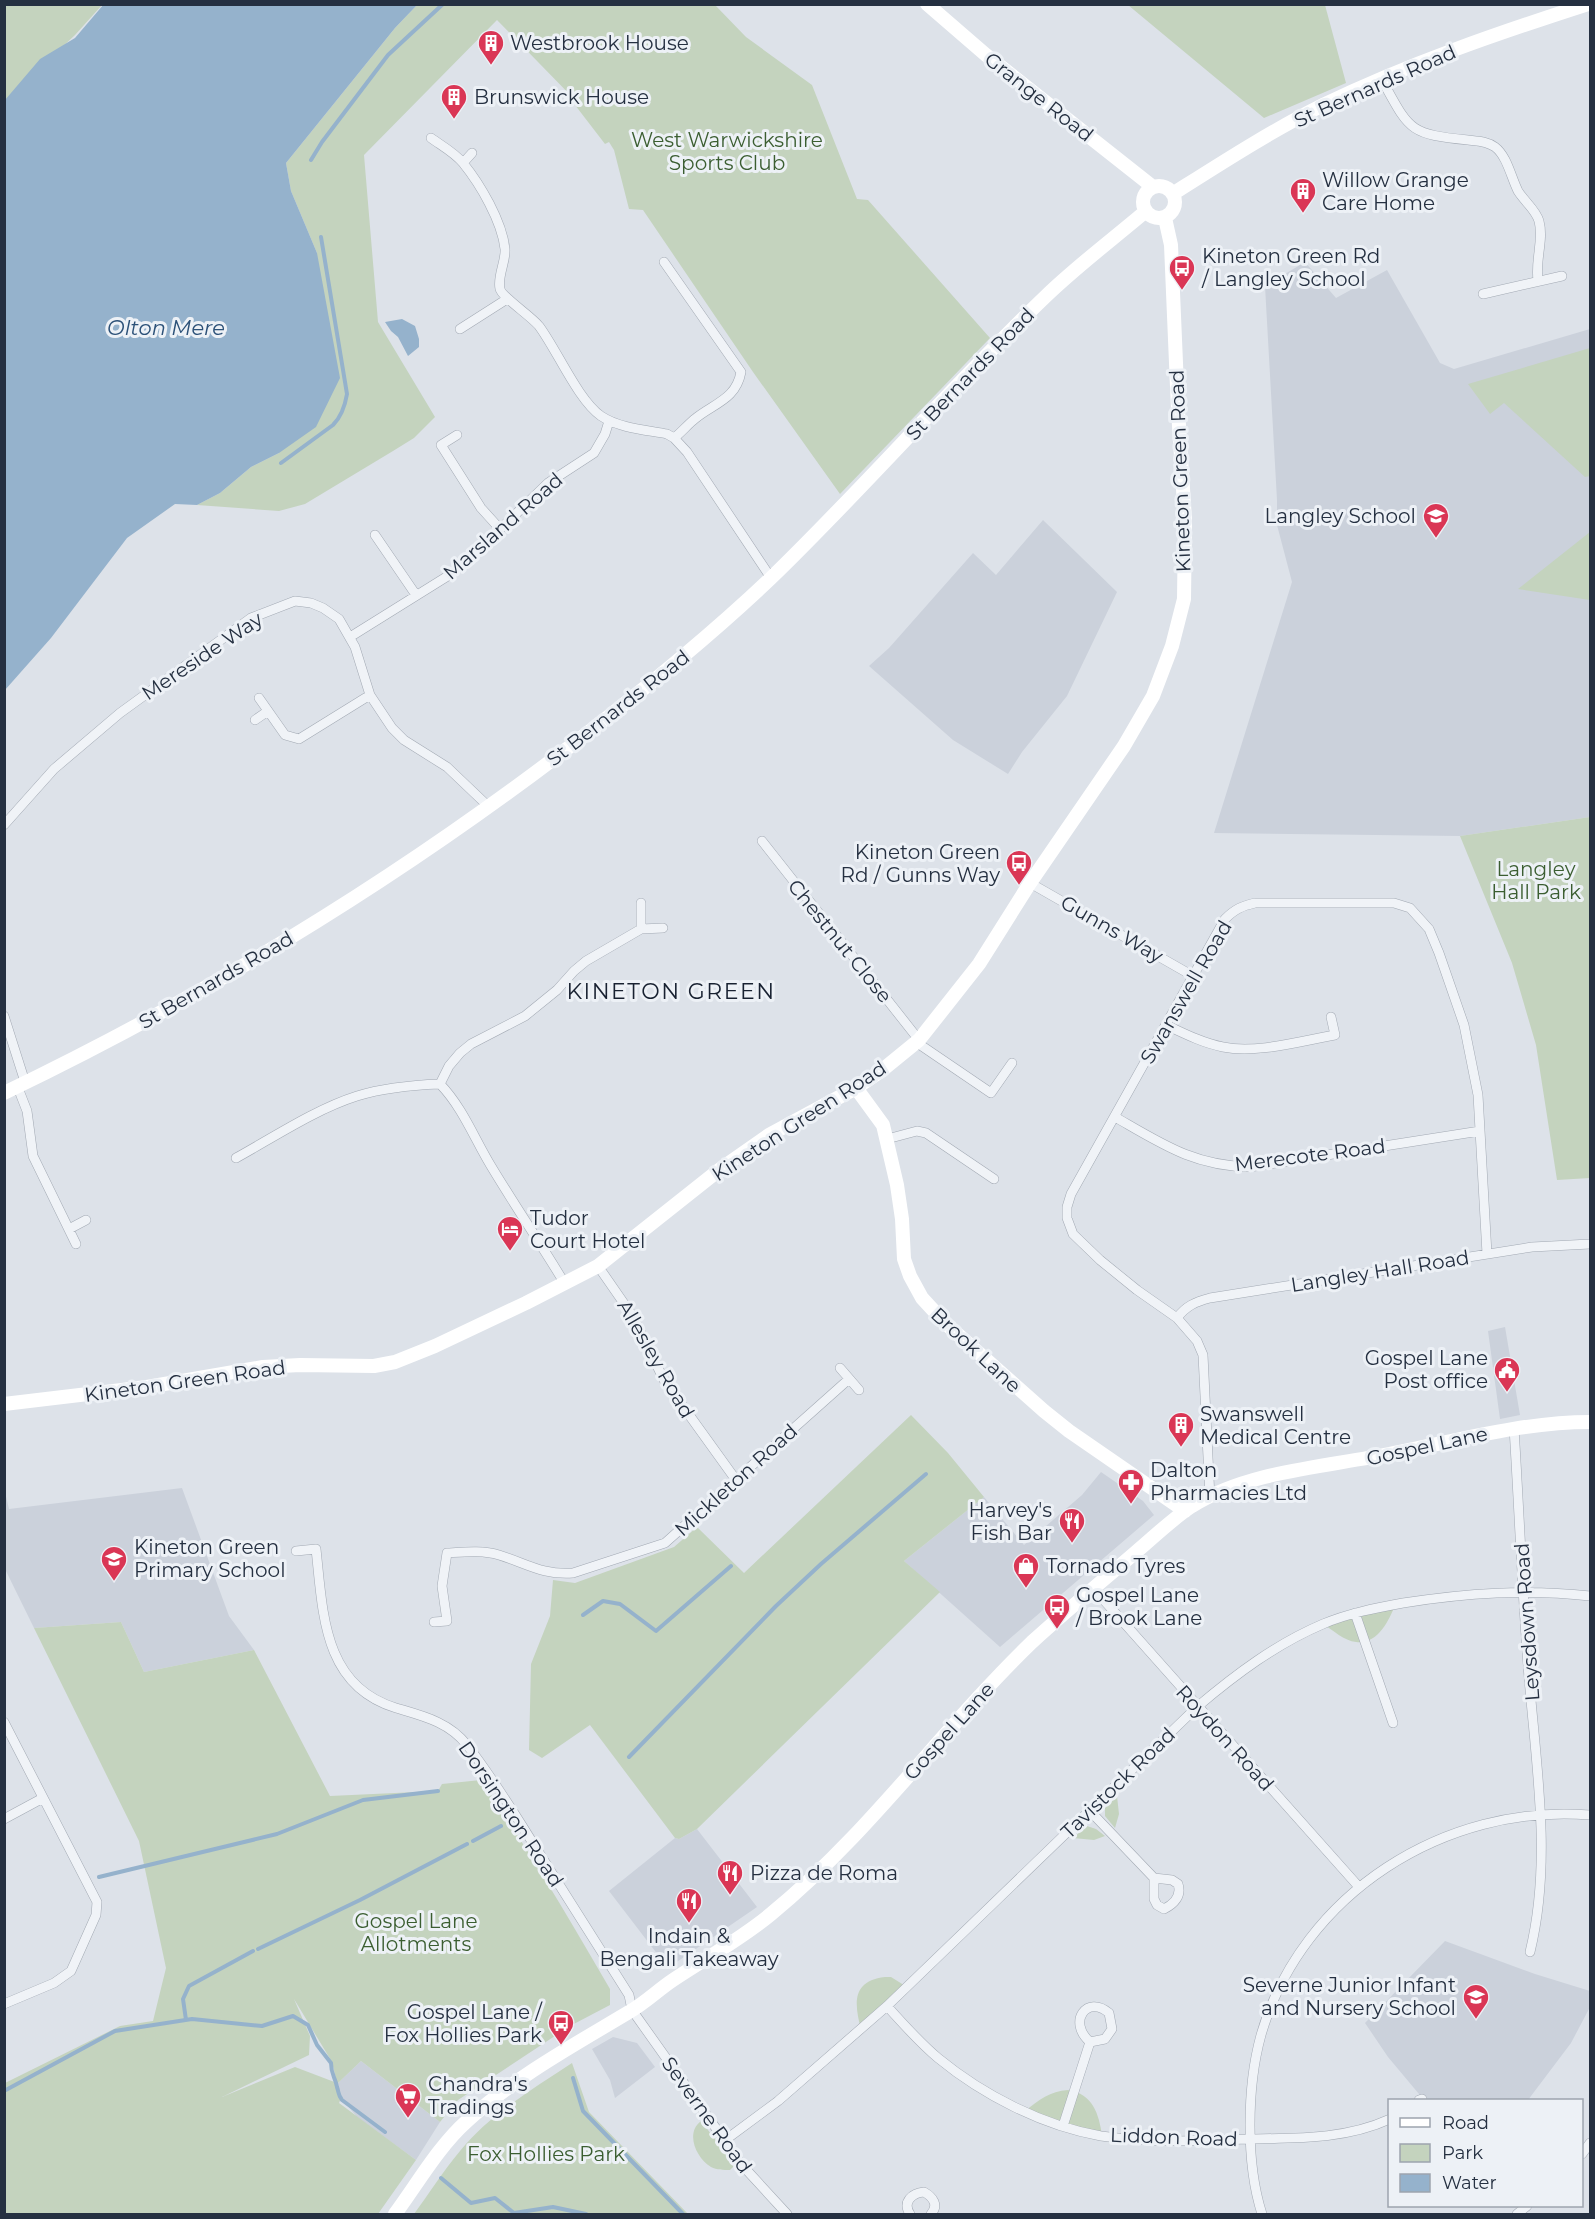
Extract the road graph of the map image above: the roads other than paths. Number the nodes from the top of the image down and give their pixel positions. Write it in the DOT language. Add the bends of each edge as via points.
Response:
graph roads {
  1 [pos="927,4"];
  2 [pos="1588,4"];
  3 [pos="1382,80"];
  4 [pos="431,138"];
  5 [pos="472,153"];
  6 [pos="463,163"];
  7 [pos="1153,187"];
  8 [pos="1174,193"];
  9 [pos="1146,212"];
  10 [pos="1165,218"];
  11 [pos="663,262"];
  12 [pos="1562,276"];
  13 [pos="1538,280"];
  14 [pos="1483,294"];
  15 [pos="507,299"];
  16 [pos="460,329"];
  17 [pos="609,421"];
  18 [pos="457,435"];
  19 [pos="675,438"];
  20 [pos="500,529"];
  21 [pos="375,535"];
  22 [pos="771,578"];
  23 [pos="416,595"];
  24 [pos="351,637"];
  25 [pos="370,695"];
  26 [pos="259,698"];
  27 [pos="268,711"];
  28 [pos="255,720"];
  29 [pos="489,807"];
  30 [pos="4,825"];
  31 [pos="762,841"];
  32 [pos="1030,883"];
  33 [pos="641,903"];
  34 [pos="663,928"];
  35 [pos="641,929"];
  36 [pos="1193,976"];
  37 [pos="4,1016"];
  38 [pos="1332,1017"];
  39 [pos="1166,1025"];
  40 [pos="917,1041"];
  41 [pos="1012,1063"];
  42 [pos="441,1084"];
  43 [pos="15,1088"];
  44 [pos="856,1088"];
  45 [pos="1115,1117"];
  46 [pos="1480,1131"];
  47 [pos="887,1139"];
  48 [pos="236,1158"];
  49 [pos="994,1179"];
  50 [pos="86,1220"];
  51 [pos="69,1229"];
  52 [pos="76,1244"];
  53 [pos="1590,1244"];
  54 [pos="1487,1254"];
  55 [pos="598,1266"];
  56 [pos="565,1284"];
  57 [pos="1177,1318"];
  58 [pos="840,1368"];
  59 [pos="849,1379"];
  60 [pos="860,1390"];
  61 [pos="4,1404"];
  62 [pos="1590,1422"];
  63 [pos="1514,1428"];
  64 [pos="736,1480"];
  65 [pos="1210,1498"];
  66 [pos="1185,1512"];
  67 [pos="296,1551"];
  68 [pos="1093,1588"];
  69 [pos="1524,1591"];
  70 [pos="1590,1596"];
  71 [pos="1355,1613"];
  72 [pos="434,1622"];
  73 [pos="1197,1707"];
  74 [pos="4,1722"];
  75 [pos="1393,1723"];
  76 [pos="44,1798"];
  77 [pos="1090,1811"];
  78 [pos="1590,1815"];
  79 [pos="1541,1816"];
  80 [pos="4,1819"];
  81 [pos="1155,1878"];
  82 [pos="1359,1887"];
  83 [pos="1530,1952"];
  84 [pos="4,2004"];
  85 [pos="887,2006"];
  86 [pos="632,2010"];
  87 [pos="1090,2042"];
  88 [pos="1388,2119"];
  89 [pos="1063,2126"];
  90 [pos="1250,2139"];
  91 [pos="724,2141"];
  92 [pos="396,2214"];
  93 [pos="787,2214"];
  94 [pos="910,2214"];
  95 [pos="932,2214"];
  96 [pos="1262,2214"];
  1 -- 7 [label="street, Grange Road"];
  2 -- 3 [label="street, St Bernards Road" via="1460,47"];
  3 -- 8 [label="street, St Bernards Road" via="1248,146"];
  3 -- 13 [label="street" via="1412,128 1436,137 1487,142 1501,154 1522,197 1538,218"];
  4 -- 6 [label="street"];
  5 -- 6 [label="street"];
  6 -- 15 [label="street" via="489,203 504,238 500,289"];
  7 -- 8 [label="street" via="1162,186"];
  7 -- 9 [label="street" via="1144,196"];
  8 -- 10 [label="street" via="1176,204"];
  9 -- 10 [label="street" via="1155,218"];
  9 -- 22 [label="street, St Bernards Road" via="1049,293"];
  10 -- 32 [label="street, Kineton Green Road" via="1171,245 1185,520 1184,599 1172,646 1144,713"];
  11 -- 19 [label="street" via="741,372 733,392"];
  12 -- 13 [label="street"];
  13 -- 14 [label="street"];
  15 -- 16 [label="street"];
  15 -- 17 [label="street" via="539,326 586,400"];
  17 -- 19 [label="street"];
  17 -- 20 [label="street, Marsland Road" via="594,453 548,483"];
  18 -- 20 [label="street" via="441,445 481,508"];
  19 -- 22 [label="street"];
  20 -- 23 [label="street, Marsland Road" via="451,574"];
  21 -- 23 [label="street"];
  22 -- 29 [label="street, St Bernards Road" via="691,650"];
  23 -- 24 [label="street, Marsland Road"];
  24 -- 25 [label="street, Mereside Way"];
  24 -- 30 [label="street, Mereside Way" via="339,620 311,603 295,601 251,618 120,713 54,769"];
  25 -- 27 [label="street" via="299,739 285,735"];
  25 -- 29 [label="street, Mereside Way" via="404,740 447,766"];
  26 -- 27 [label="street"];
  27 -- 28 [label="street"];
  29 -- 43 [label="street, St Bernards Road" via="287,940 177,1004"];
  31 -- 40 [label="street, Chestnut Close"];
  32 -- 36 [label="street, Gunns Way"];
  32 -- 40 [label="street, Kineton Green Road" via="979,964"];
  33 -- 35 [label="street"];
  34 -- 35 [label="street"];
  35 -- 42 [label="street" via="586,961 525,1016 471,1044 449,1066"];
  36 -- 39 [label="street, Swanswell Road"];
  36 -- 46 [label="street, Swanswell Road" via="1225,919 1240,907 1255,903 1394,903 1410,908 1429,929 1464,1025 1478,1095"];
  37 -- 43 [label="street"];
  38 -- 39 [label="street" via="1335,1035 1246,1049 1199,1040"];
  39 -- 45 [label="street, Swanswell Road"];
  40 -- 41 [label="street, Chestnut Close" via="991,1093"];
  40 -- 44 [label="street, Kineton Green Road"];
  42 -- 48 [label="street" via="358,1096"];
  42 -- 56 [label="street" via="460,1108 490,1165"];
  43 -- 51 [label="street" via="27,1111 33,1156"];
  44 -- 47 [label="street, Brook Lane" via="883,1125"];
  44 -- 55 [label="street, Kineton Green Road" via="769,1135"];
  45 -- 46 [label="street, Merecote Road" via="1188,1157 1250,1167"];
  45 -- 57 [label="street, Swanswell Road" via="1071,1194 1067,1207 1069,1226 1100,1260"];
  46 -- 54 [label="street, Swanswell Road"];
  47 -- 49 [label="street" via="918,1131"];
  47 -- 66 [label="street, Brook Lane" via="901,1208 904,1259 926,1304 1044,1411"];
  50 -- 51 [label="street"];
  51 -- 52 [label="street"];
  53 -- 54 [label="street, Langley Hall Road"];
  54 -- 57 [label="street, Langley Hall Road" via="1210,1298 1194,1302"];
  55 -- 56 [label="street, Kineton Green Road"];
  55 -- 64 [label="street, Allesley Road" via="632,1315 664,1380"];
  56 -- 61 [label="street, Kineton Green Road" via="395,1362 374,1366 263,1367 137,1389"];
  57 -- 65 [label="street, Swanswell Road" via="1197,1341 1203,1355"];
  58 -- 59 [label="street"];
  59 -- 60 [label="street"];
  59 -- 64 [label="street, Mickleton Road"];
  62 -- 63 [label="street, Gospel Lane"];
  63 -- 65 [label="street, Gospel Lane" via="1294,1471 1235,1486"];
  63 -- 69 [label="street, Leysdown Road"];
  64 -- 72 [label="street, Mickleton Road" via="665,1543 573,1573 546,1573 485,1552 447,1553 442,1586 447,1621"];
  65 -- 66 [label="street, Gospel Lane"];
  66 -- 68 [label="street, Gospel Lane"];
  67 -- 86 [label="street, Dorsington Road" via="316,1550 324,1620 337,1661 366,1695 438,1722 467,1745 629,1995"];
  68 -- 73 [label="street, Roydon Road"];
  68 -- 86 [label="street, Gospel Lane" via="1017,1656 827,1864 744,1935"];
  69 -- 70 [label="street, Tavistock Road"];
  69 -- 71 [label="street, Tavistock Road" via="1446,1596"];
  69 -- 79 [label="street, Leysdown Road"];
  71 -- 73 [label="street, Tavistock Road" via="1290,1640 1234,1675"];
  71 -- 75 [label="street"];
  73 -- 77 [label="street, Tavistock Road"];
  73 -- 82 [label="street, Roydon Road"];
  74 -- 76 [label="street"];
  76 -- 80 [label="street"];
  76 -- 84 [label="street" via="97,1902 96,1915 71,1971 54,1983"];
  77 -- 81 [label="street"];
  77 -- 85 [label="street, Tavistock Road"];
  78 -- 79 [label="street"];
  79 -- 82 [label="street" via="1496,1821 1457,1832 1407,1854"];
  79 -- 83 [label="street, Leysdown Road" via="1542,1882"];
  82 -- 90 [label="street" via="1300,1953 1280,1988 1261,2034 1255,2063"];
  85 -- 89 [label="street, Liddon Road" via="936,2057 961,2075 1025,2111"];
  85 -- 91 [label="street, Tavistock Road" via="778,2101"];
  86 -- 91 [label="street, Severne Road"];
  86 -- 92 [label="street, Gospel Lane" via="501,2093 466,2122"];
  87 -- 89 [label="street"];
  88 -- 90 [label="street, Liddon Road" via="1333,2136"];
  89 -- 90 [label="street, Liddon Road" via="1142,2140"];
  90 -- 96 [label="street"];
  91 -- 93 [label="street, Severne Road"];
  94 -- 95 [label="street" via="907,2203 911,2196 924,2192 933,2198"];
}
